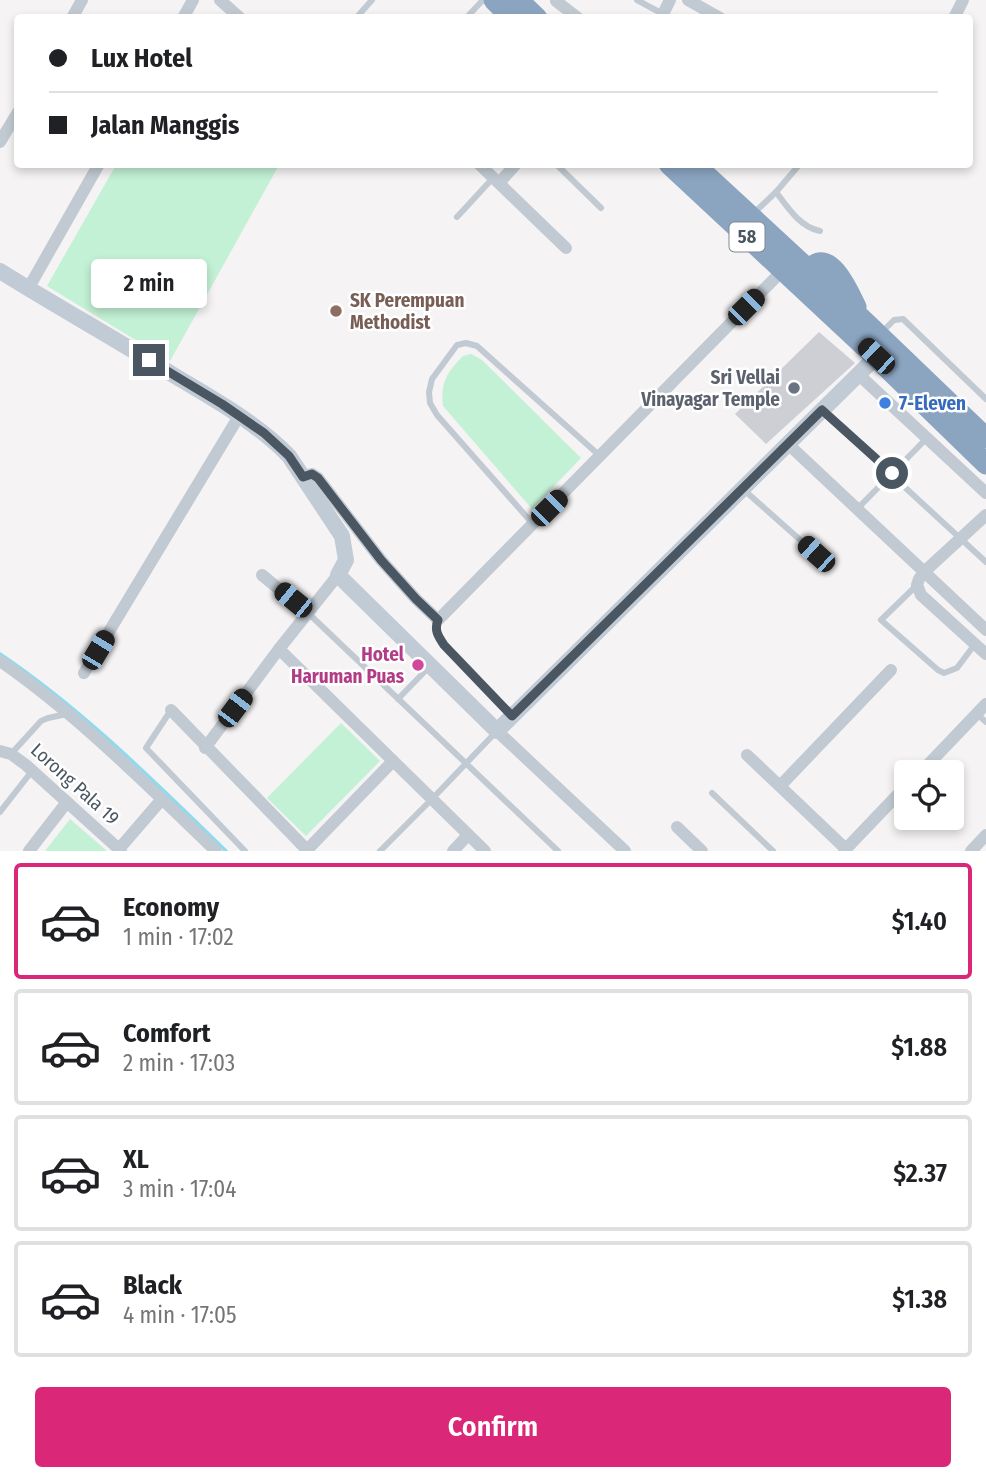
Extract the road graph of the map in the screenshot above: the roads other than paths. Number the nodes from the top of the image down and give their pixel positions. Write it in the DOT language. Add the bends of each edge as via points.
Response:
graph roads {
  1 [pos="220,0"];
  2 [pos="372,0"];
  3 [pos="483,0"];
  4 [pos="494,0"];
  5 [pos="518,0"];
  6 [pos="637,0"];
  7 [pos="688,0"];
  8 [pos="555,1"];
  9 [pos="236,14"];
  10 [pos="360,14"];
  11 [pos="470,14"];
  12 [pos="508,14"];
  13 [pos="533,14"];
  14 [pos="573,14"];
  15 [pos="659,14"];
  16 [pos="713,14"];
  17 [pos="14,119"];
  18 [pos="0,142"];
  19 [pos="97,168"];
  20 [pos="483,168"];
  21 [pos="511,168"];
  22 [pos="560,168"];
  23 [pos="673,168"];
  24 [pos="698,168"];
  25 [pos="797,168"];
  26 [pos="496,181"];
  27 [pos="776,192"];
  28 [pos="601,208"];
  29 [pos="457,217"];
  30 [pos="750,217"];
  31 [pos="820,231"];
  32 [pos="566,248"];
  33 [pos="783,270"];
  34 [pos="0,271"];
  35 [pos="809,271"];
  36 [pos="28,289"];
  37 [pos="825,309"];
  38 [pos="873,338"];
  39 [pos="858,374"];
  40 [pos="986,399"];
  41 [pos="822,410"];
  42 [pos="239,416"];
  43 [pos="927,438"];
  44 [pos="788,444"];
  45 [pos="983,453"];
  46 [pos="600,456"];
  47 [pos="892,473"];
  48 [pos="303,477"];
  49 [pos="742,489"];
  50 [pos="986,493"];
  51 [pos="857,509"];
  52 [pos="986,515"];
  53 [pos="533,524"];
  54 [pos="961,538"];
  55 [pos="816,554"];
  56 [pos="986,562"];
  57 [pos="924,572"];
  58 [pos="262,575"];
  59 [pos="338,575"];
  60 [pos="917,585"];
  61 [pos="308,613"];
  62 [pos="438,620"];
  63 [pos="986,630"];
  64 [pos="975,644"];
  65 [pos="279,649"];
  66 [pos="986,654"];
  67 [pos="0,662"];
  68 [pos="431,666"];
  69 [pos="891,670"];
  70 [pos="84,673"];
  71 [pos="398,699"];
  72 [pos="171,710"];
  73 [pos="69,713"];
  74 [pos="983,713"];
  75 [pos="512,716"];
  76 [pos="497,730"];
  77 [pos="205,748"];
  78 [pos="6,753"];
  79 [pos="747,755"];
  80 [pos="934,760"];
  81 [pos="393,761"];
  82 [pos="466,764"];
  83 [pos="32,771"];
  84 [pos="780,786"];
  85 [pos="712,793"];
  86 [pos="162,799"];
  87 [pos="432,799"];
  88 [pos="894,799"];
  89 [pos="67,802"];
  90 [pos="0,812"];
  91 [pos="677,827"];
  92 [pos="468,835"];
  93 [pos="986,835"];
  94 [pos="120,850"];
  95 [pos="845,850"];
  96 [pos="29,851"];
  97 [pos="216,851"];
  98 [pos="245,851"];
  99 [pos="307,851"];
  100 [pos="380,851"];
  101 [pos="453,851"];
  102 [pos="485,851"];
  103 [pos="558,851"];
  104 [pos="625,851"];
  105 [pos="702,851"];
  106 [pos="773,851"];
  107 [pos="971,851"];
  1 -- 9 [label="street"];
  2 -- 10 [label="lane"];
  3 -- 11 [label="lane"];
  4 -- 12 [label="highway"];
  5 -- 13 [label="highway"];
  6 -- 15 [label="lane"];
  7 -- 16 [label="street"];
  8 -- 14 [label="street"];
  17 -- 18 [label="street"];
  19 -- 36 [label="street"];
  20 -- 26 [label="street"];
  21 -- 26 [label="street"];
  22 -- 28 [label="lane"];
  23 -- 33 [label="highway, 58"];
  24 -- 30 [label="highway, 58"];
  25 -- 27 [label="lane"];
  26 -- 29 [label="lane"];
  26 -- 32 [label="street"];
  27 -- 30 [label="lane"];
  27 -- 31 [label="lane" via="801,221"];
  30 -- 35 [label="highway, 58"];
  33 -- 37 [label="highway, 58"];
  33 -- 46 [label="street"];
  34 -- 36 [label="street"];
  35 -- 37 [label="highway" via="810,285"];
  35 -- 38 [label="highway" via="818,263 831,267"];
  36 -- 42 [label="street"];
  37 -- 38 [label="highway, 58"];
  38 -- 39 [label="street"];
  38 -- 40 [label="lane" via="894,320 903,319"];
  38 -- 45 [label="highway, 58"];
  38 -- 45 [label="highway, 58" via="962,416"];
  39 -- 41 [label="street"];
  39 -- 43 [label="street"];
  41 -- 44 [label="street"];
  41 -- 47 [label="lane"];
  42 -- 48 [label="street" via="278,445"];
  42 -- 70 [label="street"];
  43 -- 47 [label="lane"];
  43 -- 50 [label="street"];
  44 -- 49 [label="street"];
  44 -- 51 [label="street"];
  46 -- 53 [label="street"];
  46 -- 53 [label="lane" via="477,346 457,345 432,379 430,403"];
  47 -- 51 [label="lane"];
  47 -- 54 [label="lane"];
  48 -- 59 [label="street" via="342,536 346,560"];
  48 -- 62 [label="street" via="312,474 318,478 381,560"];
  49 -- 55 [label="lane"];
  49 -- 75 [label="street"];
  51 -- 57 [label="street"];
  52 -- 54 [label="street"];
  53 -- 62 [label="street"];
  54 -- 56 [label="lane"];
  54 -- 57 [label="street"];
  57 -- 60 [label="street"];
  57 -- 63 [label="street"];
  58 -- 61 [label="street"];
  59 -- 61 [label="street"];
  59 -- 68 [label="street"];
  60 -- 64 [label="street" via="921,595"];
  60 -- 64 [label="lane" via="881,620 944,673 957,668"];
  61 -- 65 [label="street"];
  61 -- 71 [label="lane"];
  62 -- 75 [label="lane" via="437,636"];
  64 -- 66 [label="street"];
  65 -- 77 [label="street"];
  65 -- 81 [label="street"];
  67 -- 73 [label="street"];
  68 -- 71 [label="lane"];
  68 -- 76 [label="street"];
  69 -- 84 [label="street"];
  71 -- 82 [label="lane"];
  72 -- 77 [label="street"];
  72 -- 98 [label="lane" via="146,748"];
  73 -- 78 [label="lane" via="41,721"];
  73 -- 86 [label="street"];
  74 -- 80 [label="street"];
  75 -- 76 [label="street"];
  76 -- 82 [label="lane"];
  76 -- 104 [label="street"];
  77 -- 99 [label="street"];
  78 -- 83 [label="street, Lorong Pala 19"];
  79 -- 84 [label="street"];
  81 -- 87 [label="street"];
  81 -- 99 [label="street"];
  82 -- 87 [label="lane"];
  82 -- 103 [label="lane"];
  83 -- 89 [label="street, Lorong Pala 19"];
  83 -- 90 [label="lane"];
  84 -- 95 [label="street"];
  85 -- 106 [label="lane"];
  86 -- 94 [label="street"];
  86 -- 97 [label="street"];
  87 -- 92 [label="street"];
  87 -- 100 [label="lane"];
  88 -- 95 [label="street"];
  89 -- 94 [label="street, Lorong Pala 19"];
  89 -- 96 [label="street"];
  91 -- 105 [label="street"];
  92 -- 101 [label="street"];
  92 -- 102 [label="street"];
  93 -- 107 [label="street"];
}
